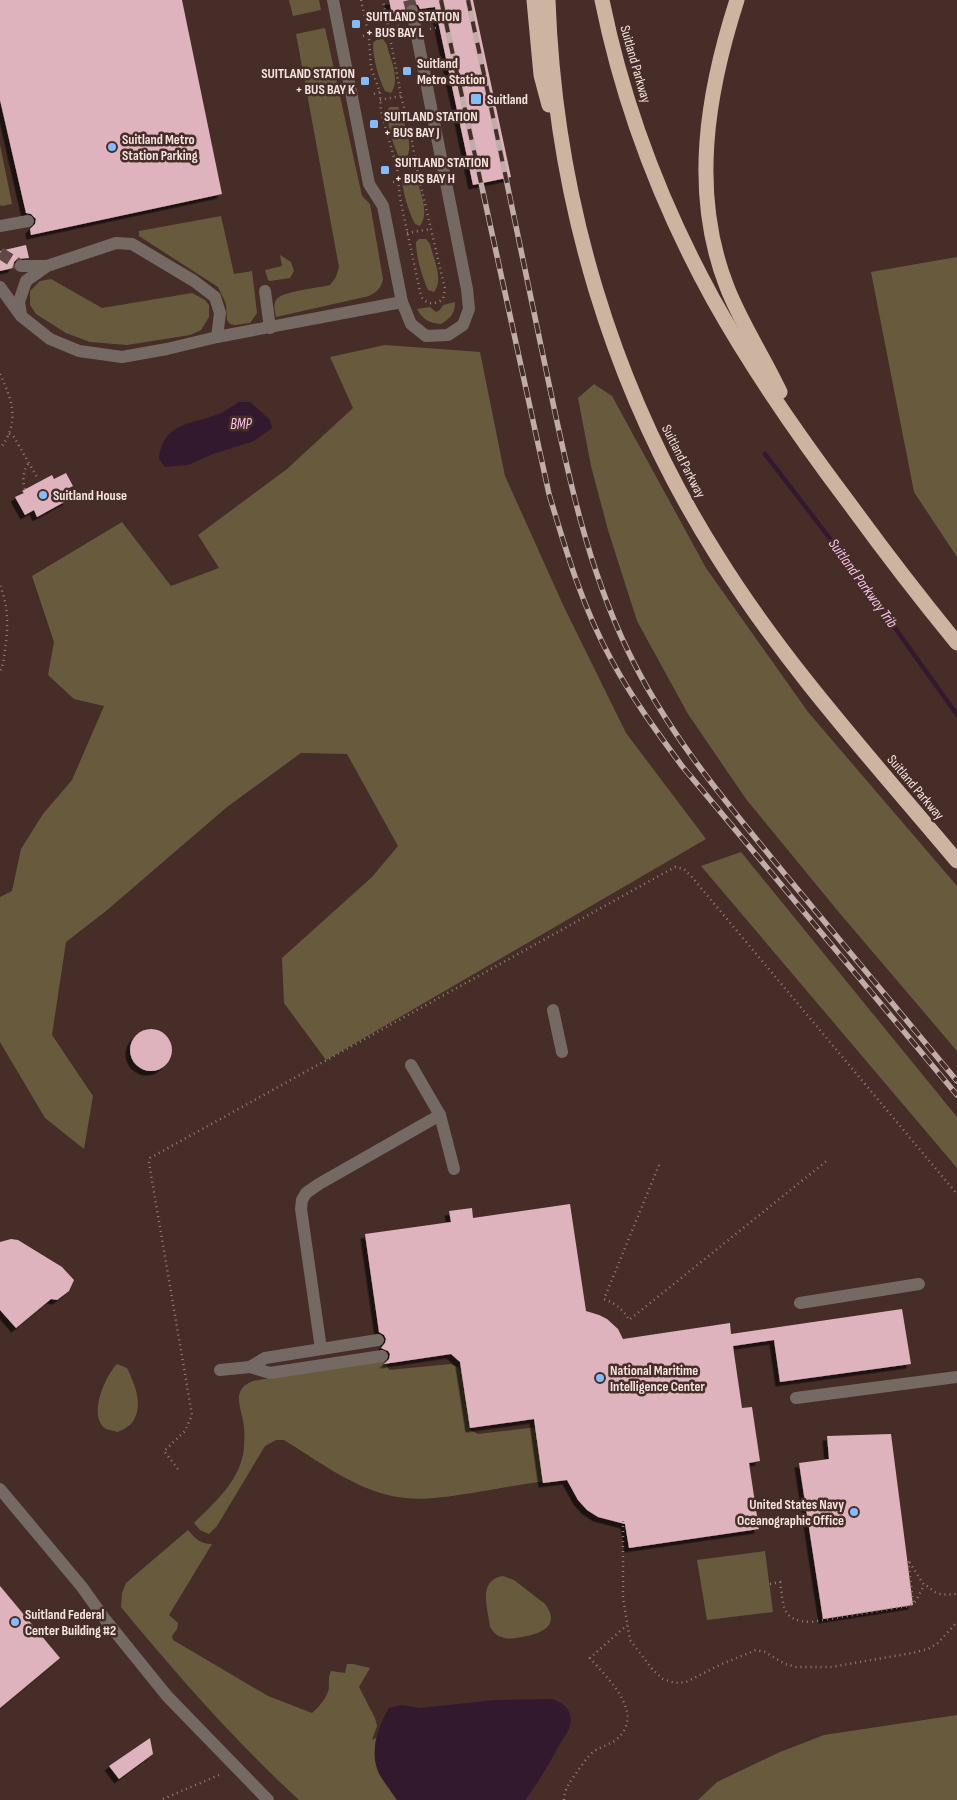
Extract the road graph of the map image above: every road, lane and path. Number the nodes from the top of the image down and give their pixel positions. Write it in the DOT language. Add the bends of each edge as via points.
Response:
graph roads {
  1 [pos="333,0"];
  2 [pos="361,0"];
  3 [pos="383,0"];
  4 [pos="534,0"];
  5 [pos="548,0"];
  6 [pos="602,0"];
  7 [pos="737,0"];
  8 [pos="412,11"];
  9 [pos="438,18"];
  10 [pos="424,21"];
  11 [pos="404,25"];
  12 [pos="439,27"];
  13 [pos="388,28"];
  14 [pos="426,30"];
  15 [pos="368,35"];
  16 [pos="363,36"];
  17 [pos="380,92"];
  18 [pos="374,94"];
  19 [pos="401,96"];
  20 [pos="380,100"];
  21 [pos="409,102"];
  22 [pos="403,103"];
  23 [pos="418,146"];
  24 [pos="413,147"];
  25 [pos="565,164"];
  26 [pos="416,165"];
  27 [pos="397,168"];
  28 [pos="393,182"];
  29 [pos="398,182"];
  30 [pos="422,188"];
  31 [pos="427,188"];
  32 [pos="28,221"];
  33 [pos="0,226"];
  34 [pos="431,229"];
  35 [pos="407,233"];
  36 [pos="21,266"];
  37 [pos="46,266"];
  38 [pos="0,287"];
  39 [pos="264,291"];
  40 [pos="402,302"];
  41 [pos="21,316"];
  42 [pos="270,328"];
  43 [pos="217,337"];
  44 [pos="0,374"];
  45 [pos="9,434"];
  46 [pos="801,436"];
  47 [pos="0,449"];
  48 [pos="29,463"];
  49 [pos="38,479"];
  50 [pos="25,489"];
  51 [pos="0,586"];
  52 [pos="957,644"];
  53 [pos="0,670"];
  54 [pos="957,861"];
  55 [pos="553,1010"];
  56 [pos="562,1052"];
  57 [pos="411,1065"];
  58 [pos="440,1115"];
  59 [pos="829,1158"];
  60 [pos="659,1165"];
  61 [pos="454,1169"];
  62 [pos="957,1194"];
  63 [pos="919,1284"];
  64 [pos="800,1303"];
  65 [pos="378,1340"];
  66 [pos="321,1349"];
  67 [pos="382,1356"];
  68 [pos="250,1367"];
  69 [pos="220,1370"];
  70 [pos="957,1377"];
  71 [pos="796,1398"];
  72 [pos="178,1469"];
  73 [pos="0,1489"];
  74 [pos="624,1521"];
  75 [pos="770,1584"];
  76 [pos="924,1585"];
  77 [pos="957,1594"];
  78 [pos="913,1602"];
  79 [pos="957,1622"];
  80 [pos="627,1624"];
  81 [pos="219,1775"];
  82 [pos="163,1800"];
  83 [pos="268,1800"];
  84 [pos="564,1800"];
  1 -- 40 [label="lane" via="368,184 383,206"];
  2 -- 15 [label="path"];
  3 -- 13 [label="path"];
  4 -- 25 [label="highway" via="540,75"];
  5 -- 25 [label="highway, Suitland Parkway" via="552,71"];
  6 -- 46 [label="highway, Suitland Parkway" via="634,118 678,230 727,322"];
  7 -- 46 [label="highway" via="708,122 705,162 708,215 726,286"];
  8 -- 40 [label="lane" via="470,309 463,325 448,335 426,336 411,324"];
  9 -- 10 [label="path"];
  11 -- 13 [label="path"];
  12 -- 14 [label="path"];
  13 -- 19 [label="path"];
  15 -- 16 [label="path"];
  15 -- 17 [label="path" via="370,68"];
  17 -- 18 [label="path"];
  17 -- 20 [label="path"];
  19 -- 20 [label="path"];
  19 -- 22 [label="path"];
  20 -- 27 [label="path" via="385,139"];
  21 -- 22 [label="path"];
  22 -- 24 [label="path"];
  23 -- 24 [label="path"];
  24 -- 26 [label="path"];
  25 -- 54 [label="highway, Suitland Parkway" via="588,264 612,339 641,413 697,522 741,592 789,658"];
  26 -- 27 [label="path"];
  26 -- 30 [label="path"];
  27 -- 29 [label="path"];
  28 -- 29 [label="path"];
  29 -- 35 [label="path"];
  30 -- 31 [label="path"];
  30 -- 34 [label="path"];
  32 -- 33 [label="lane"];
  34 -- 35 [label="path"];
  34 -- 35 [label="path" via="445,294 439,302 430,304 421,296"];
  36 -- 37 [label="lane"];
  37 -- 41 [label="lane" via="26,281 19,302"];
  37 -- 43 [label="lane" via="116,243 132,244 215,297 220,312"];
  38 -- 41 [label="lane"];
  39 -- 42 [label="lane"];
  40 -- 42 [label="lane"];
  41 -- 43 [label="lane" via="50,339 79,351 122,357"];
  42 -- 43 [label="lane"];
  44 -- 45 [label="path" via="13,408 14,418"];
  45 -- 47 [label="path"];
  45 -- 48 [label="path" via="14,436"];
  46 -- 52 [label="highway, Suitland Parkway"];
  48 -- 49 [label="path"];
  48 -- 50 [label="path" via="23,482"];
  51 -- 53 [label="path" via="8,623"];
  55 -- 56 [label="lane"];
  57 -- 58 [label="lane"];
  58 -- 61 [label="lane"];
  58 -- 66 [label="lane" via="319,1184 302,1200"];
  59 -- 60 [label="path" via="629,1320 624,1311 604,1299"];
  62 -- 72 [label="path" via="691,876 684,869 675,867 150,1158 148,1163 192,1415 185,1431 164,1451"];
  63 -- 64 [label="lane"];
  65 -- 66 [label="lane"];
  66 -- 68 [label="lane" via="266,1358"];
  67 -- 68 [label="lane" via="270,1373"];
  68 -- 69 [label="lane"];
  70 -- 71 [label="lane"];
  73 -- 83 [label="lane" via="167,1696"];
  74 -- 80 [label="path" via="622,1587"];
  75 -- 78 [label="path" via="780,1582 784,1610 802,1622 909,1606"];
  76 -- 77 [label="path" via="944,1595"];
  76 -- 78 [label="path"];
  76 -- 78 [label="path" via="908,1560"];
  79 -- 80 [label="path" via="938,1643 912,1653 830,1667 796,1667 756,1650 686,1682 675,1683 663,1679 644,1659 630,1640"];
  80 -- 84 [label="path" via="590,1658 624,1701 628,1716 624,1730 613,1742 588,1757 565,1791"];
  81 -- 82 [label="path"];
}
